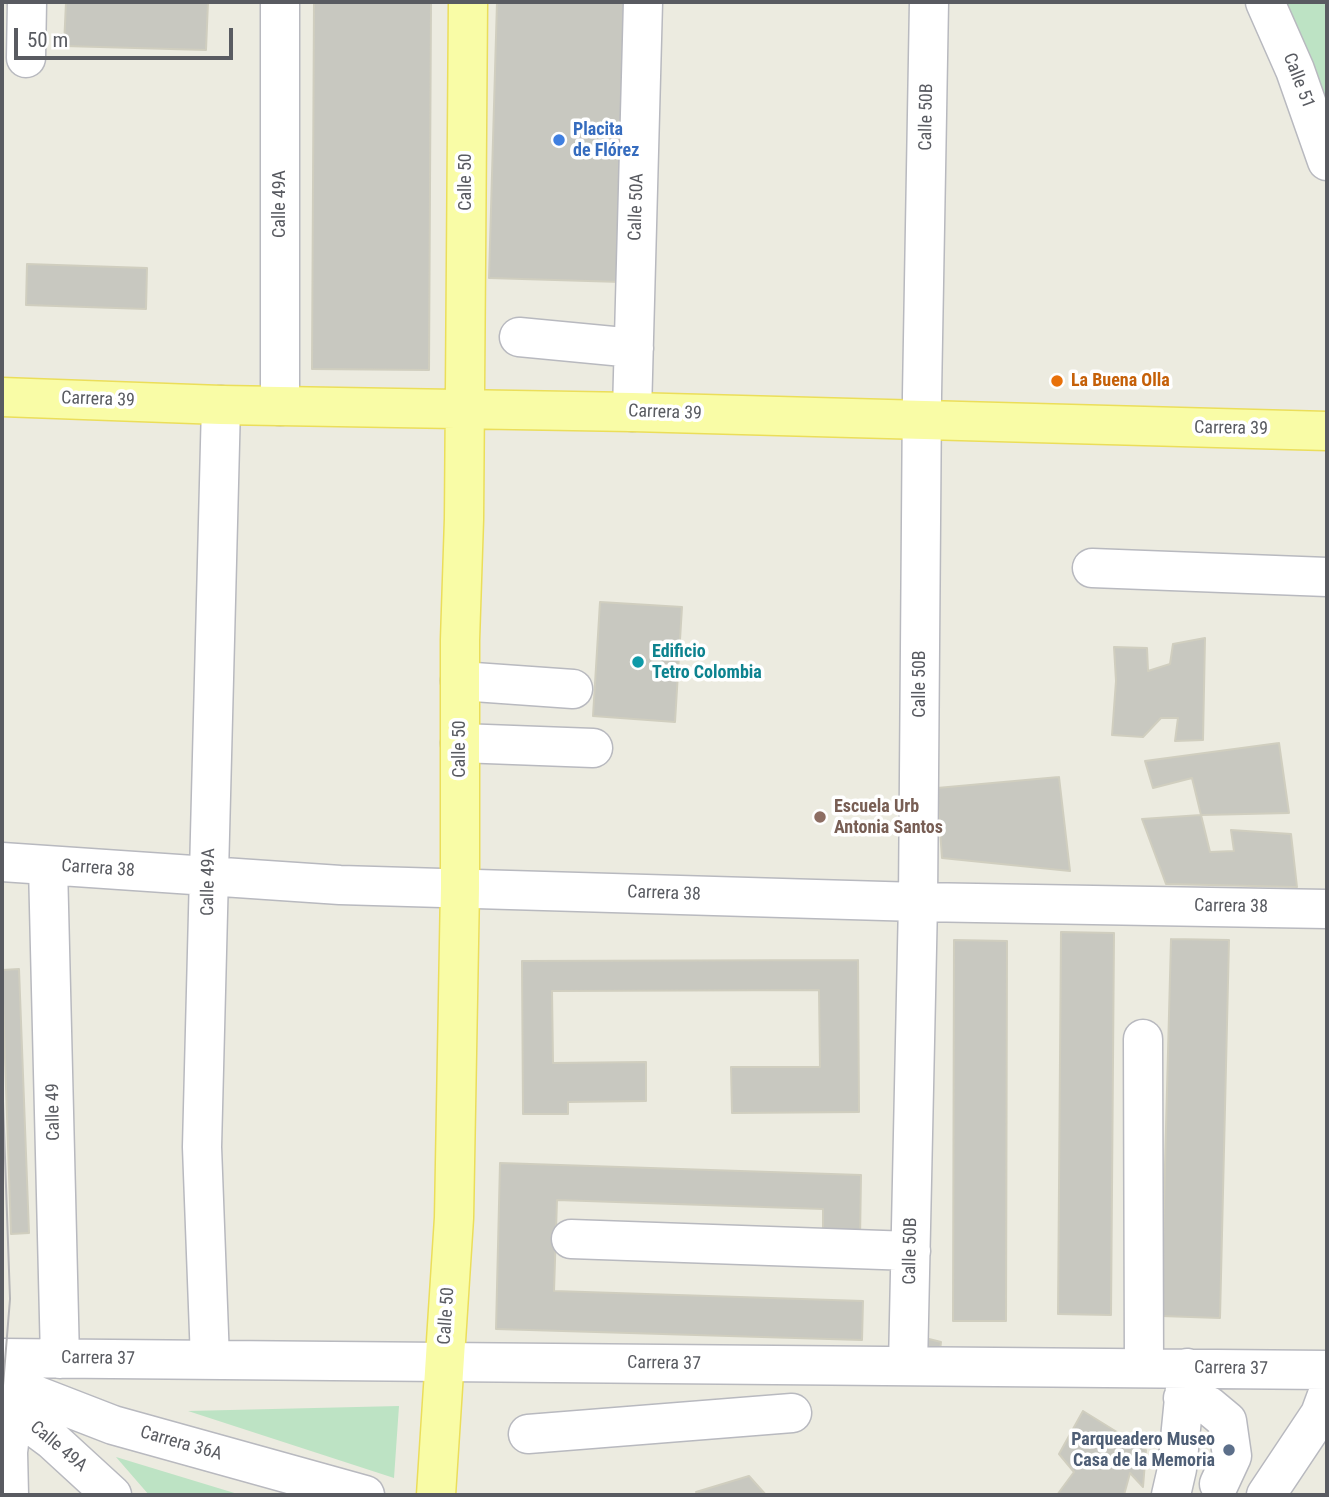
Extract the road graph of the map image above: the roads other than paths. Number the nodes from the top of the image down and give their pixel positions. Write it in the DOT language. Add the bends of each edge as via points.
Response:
graph roads {
  1 [pos="27,2"];
  2 [pos="280,2"];
  3 [pos="468,2"];
  4 [pos="643,2"];
  5 [pos="929,2"];
  6 [pos="1265,2"];
  7 [pos="26,58"];
  8 [pos="1327,161"];
  9 [pos="519,337"];
  10 [pos="634,348"];
  11 [pos="2,397"];
  12 [pos="221,405"];
  13 [pos="280,406"];
  14 [pos="465,410"];
  15 [pos="632,412"];
  16 [pos="921,421"];
  17 [pos="1327,431"];
  18 [pos="1092,568"];
  19 [pos="1327,577"];
  20 [pos="460,681"];
  21 [pos="573,689"];
  22 [pos="460,743"];
  23 [pos="593,748"];
  24 [pos="2,862"];
  25 [pos="48,866"];
  26 [pos="209,876"];
  27 [pos="460,888"];
  28 [pos="918,902"];
  29 [pos="1327,909"];
  30 [pos="1143,1039"];
  31 [pos="571,1239"];
  32 [pos="911,1251"];
  33 [pos="2,1358"];
  34 [pos="60,1359"];
  35 [pos="209,1360"];
  36 [pos="444,1362"];
  37 [pos="908,1366"];
  38 [pos="1144,1368"];
  39 [pos="1327,1370"];
  40 [pos="1185,1383"];
  41 [pos="1327,1395"];
  42 [pos="5,1398"];
  43 [pos="792,1413"];
  44 [pos="528,1434"];
  45 [pos="1219,1484"];
  46 [pos="9,1495"];
  47 [pos="112,1495"];
  48 [pos="365,1495"];
  49 [pos="436,1495"];
  50 [pos="1171,1495"];
  51 [pos="1266,1495"];
  1 -- 7 [label="street"];
  2 -- 13 [label="street, Calle 49A"];
  3 -- 14 [label="main road, Calle 50"];
  4 -- 10 [label="street, Calle 50A"];
  5 -- 16 [label="street, Calle 50B"];
  6 -- 8 [label="street, Calle 51"];
  9 -- 10 [label="street"];
  10 -- 15 [label="street, Calle 50A"];
  11 -- 12 [label="main road, Carrera 39"];
  12 -- 13 [label="main road, Carrera 39"];
  12 -- 26 [label="street, Calle 49A"];
  13 -- 14 [label="main road, Carrera 39"];
  14 -- 15 [label="main road, Carrera 39"];
  14 -- 20 [label="main road, Calle 50"];
  15 -- 16 [label="main road, Carrera 39"];
  16 -- 17 [label="main road, Carrera 39"];
  16 -- 28 [label="street, Calle 50B"];
  18 -- 19 [label="street"];
  20 -- 21 [label="street"];
  20 -- 22 [label="main road, Calle 50"];
  22 -- 23 [label="street"];
  22 -- 27 [label="main road, Calle 50"];
  24 -- 25 [label="street, Carrera 38"];
  25 -- 26 [label="street, Carrera 38"];
  25 -- 34 [label="street, Calle 49"];
  26 -- 27 [label="street, Carrera 38"];
  26 -- 35 [label="street, Calle 49A" via="202,1147"];
  27 -- 28 [label="street, Carrera 38"];
  27 -- 36 [label="main road, Calle 50" via="454,1218"];
  28 -- 29 [label="street, Carrera 38"];
  28 -- 32 [label="street, Calle 50B"];
  30 -- 38 [label="street"];
  31 -- 32 [label="street"];
  32 -- 37 [label="street, Calle 50B"];
  33 -- 34 [label="street, Carrera 37"];
  34 -- 35 [label="street, Carrera 37"];
  35 -- 36 [label="street, Carrera 37"];
  36 -- 37 [label="street, Carrera 37"];
  36 -- 49 [label="main road, Calle 50"];
  37 -- 38 [label="street, Carrera 37"];
  38 -- 40 [label="street, Carrera 37"];
  39 -- 40 [label="street, Carrera 37"];
  40 -- 45 [label="street" via="1227,1421 1232,1456"];
  40 -- 50 [label="street"];
  41 -- 51 [label="street" via="1320,1414"];
  42 -- 46 [label="street"];
  42 -- 47 [label="street, Calle 49A"];
  42 -- 48 [label="street, Carrera 36A"];
  43 -- 44 [label="street"];
}
